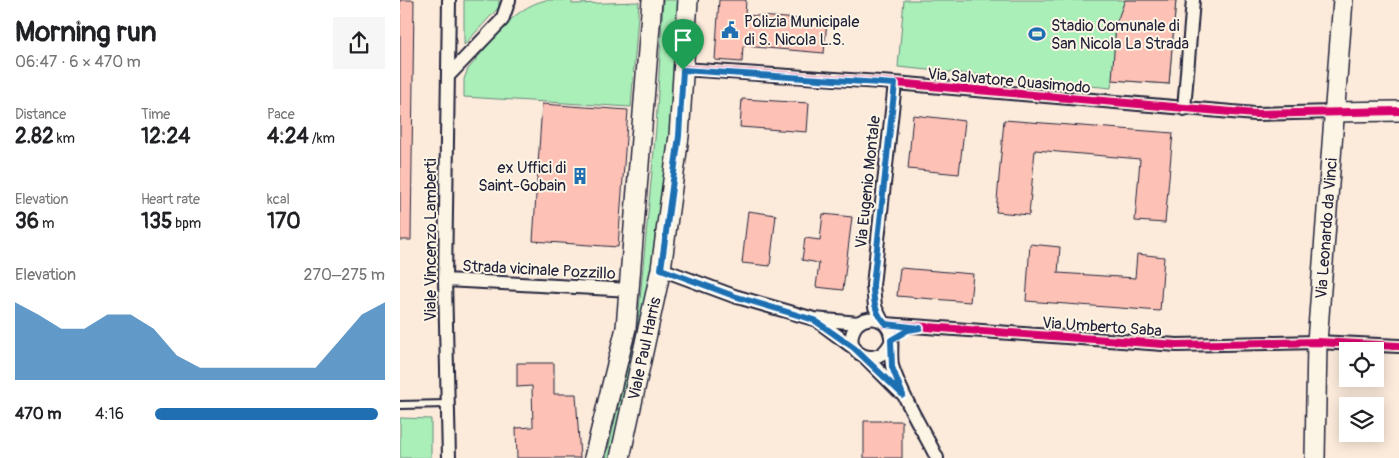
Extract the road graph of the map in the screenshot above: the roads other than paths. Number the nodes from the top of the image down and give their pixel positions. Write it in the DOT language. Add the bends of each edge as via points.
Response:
graph roads {
  1 [pos="449,0"];
  2 [pos="509,0"];
  3 [pos="652,0"];
  4 [pos="688,0"];
  5 [pos="1193,0"];
  6 [pos="1343,0"];
  7 [pos="683,70"];
  8 [pos="448,76"];
  9 [pos="895,84"];
  10 [pos="1184,109"];
  11 [pos="1399,111"];
  12 [pos="1333,112"];
  13 [pos="661,269"];
  14 [pos="445,280"];
  15 [pos="873,285"];
  16 [pos="631,290"];
  17 [pos="814,320"];
  18 [pos="861,322"];
  19 [pos="884,323"];
  20 [pos="920,328"];
  21 [pos="891,342"];
  22 [pos="1317,342"];
  23 [pos="1399,346"];
  24 [pos="859,352"];
  25 [pos="903,395"];
  26 [pos="448,404"];
  27 [pos="400,405"];
  28 [pos="448,458"];
  29 [pos="594,458"];
  30 [pos="620,458"];
  31 [pos="937,458"];
  32 [pos="1315,458"];
  1 -- 8 [label="street, Viale Vincenzo Lamberti"];
  2 -- 8 [label="street" via="502,20"];
  3 -- 16 [label="street, Viale Paul Harris"];
  4 -- 7 [label="street, Viale Paul Harris"];
  5 -- 10 [label="street"];
  6 -- 12 [label="street, Via Leonardo da Vinci"];
  7 -- 9 [label="street, Via Salvatore Quasimodo"];
  7 -- 13 [label="street, Viale Paul Harris" via="679,136"];
  8 -- 14 [label="street, Viale Vincenzo Lamberti"];
  9 -- 10 [label="street, Via Salvatore Quasimodo"];
  9 -- 15 [label="street, Via Eugenio Montale"];
  10 -- 12 [label="street, Via Salvatore Quasimodo" via="1255,114"];
  11 -- 12 [label="street"];
  12 -- 22 [label="street, Via Leonardo da Vinci"];
  13 -- 17 [label="street" via="734,296"];
  13 -- 30 [label="street, Viale Paul Harris"];
  14 -- 16 [label="street, Strada vicinale Pozzillo"];
  14 -- 26 [label="street, Viale Vincenzo Lamberti"];
  15 -- 18 [label="street, Via Eugenio Montale"];
  15 -- 19 [label="street, Via Eugenio Montale" via="875,307"];
  16 -- 29 [label="street, Viale Paul Harris" via="626,328"];
  17 -- 18 [label="street"];
  17 -- 24 [label="street"];
  18 -- 19 [label="street" via="876,319"];
  18 -- 24 [label="street" via="852,335"];
  19 -- 20 [label="street, Via Umberto Saba"];
  19 -- 21 [label="street" via="890,331"];
  20 -- 21 [label="street, Via Umberto Saba" via="908,330"];
  20 -- 22 [label="street, Via Umberto Saba" via="1176,345"];
  21 -- 24 [label="street" via="882,355 876,357"];
  21 -- 25 [label="street" via="892,367"];
  22 -- 23 [label="street, Via Umberto Saba"];
  22 -- 32 [label="street, Via Leonardo da Vinci"];
  24 -- 25 [label="street"];
  25 -- 31 [label="street"];
  26 -- 27 [label="lane"];
  26 -- 28 [label="street, Viale Vincenzo Lamberti"];
}
